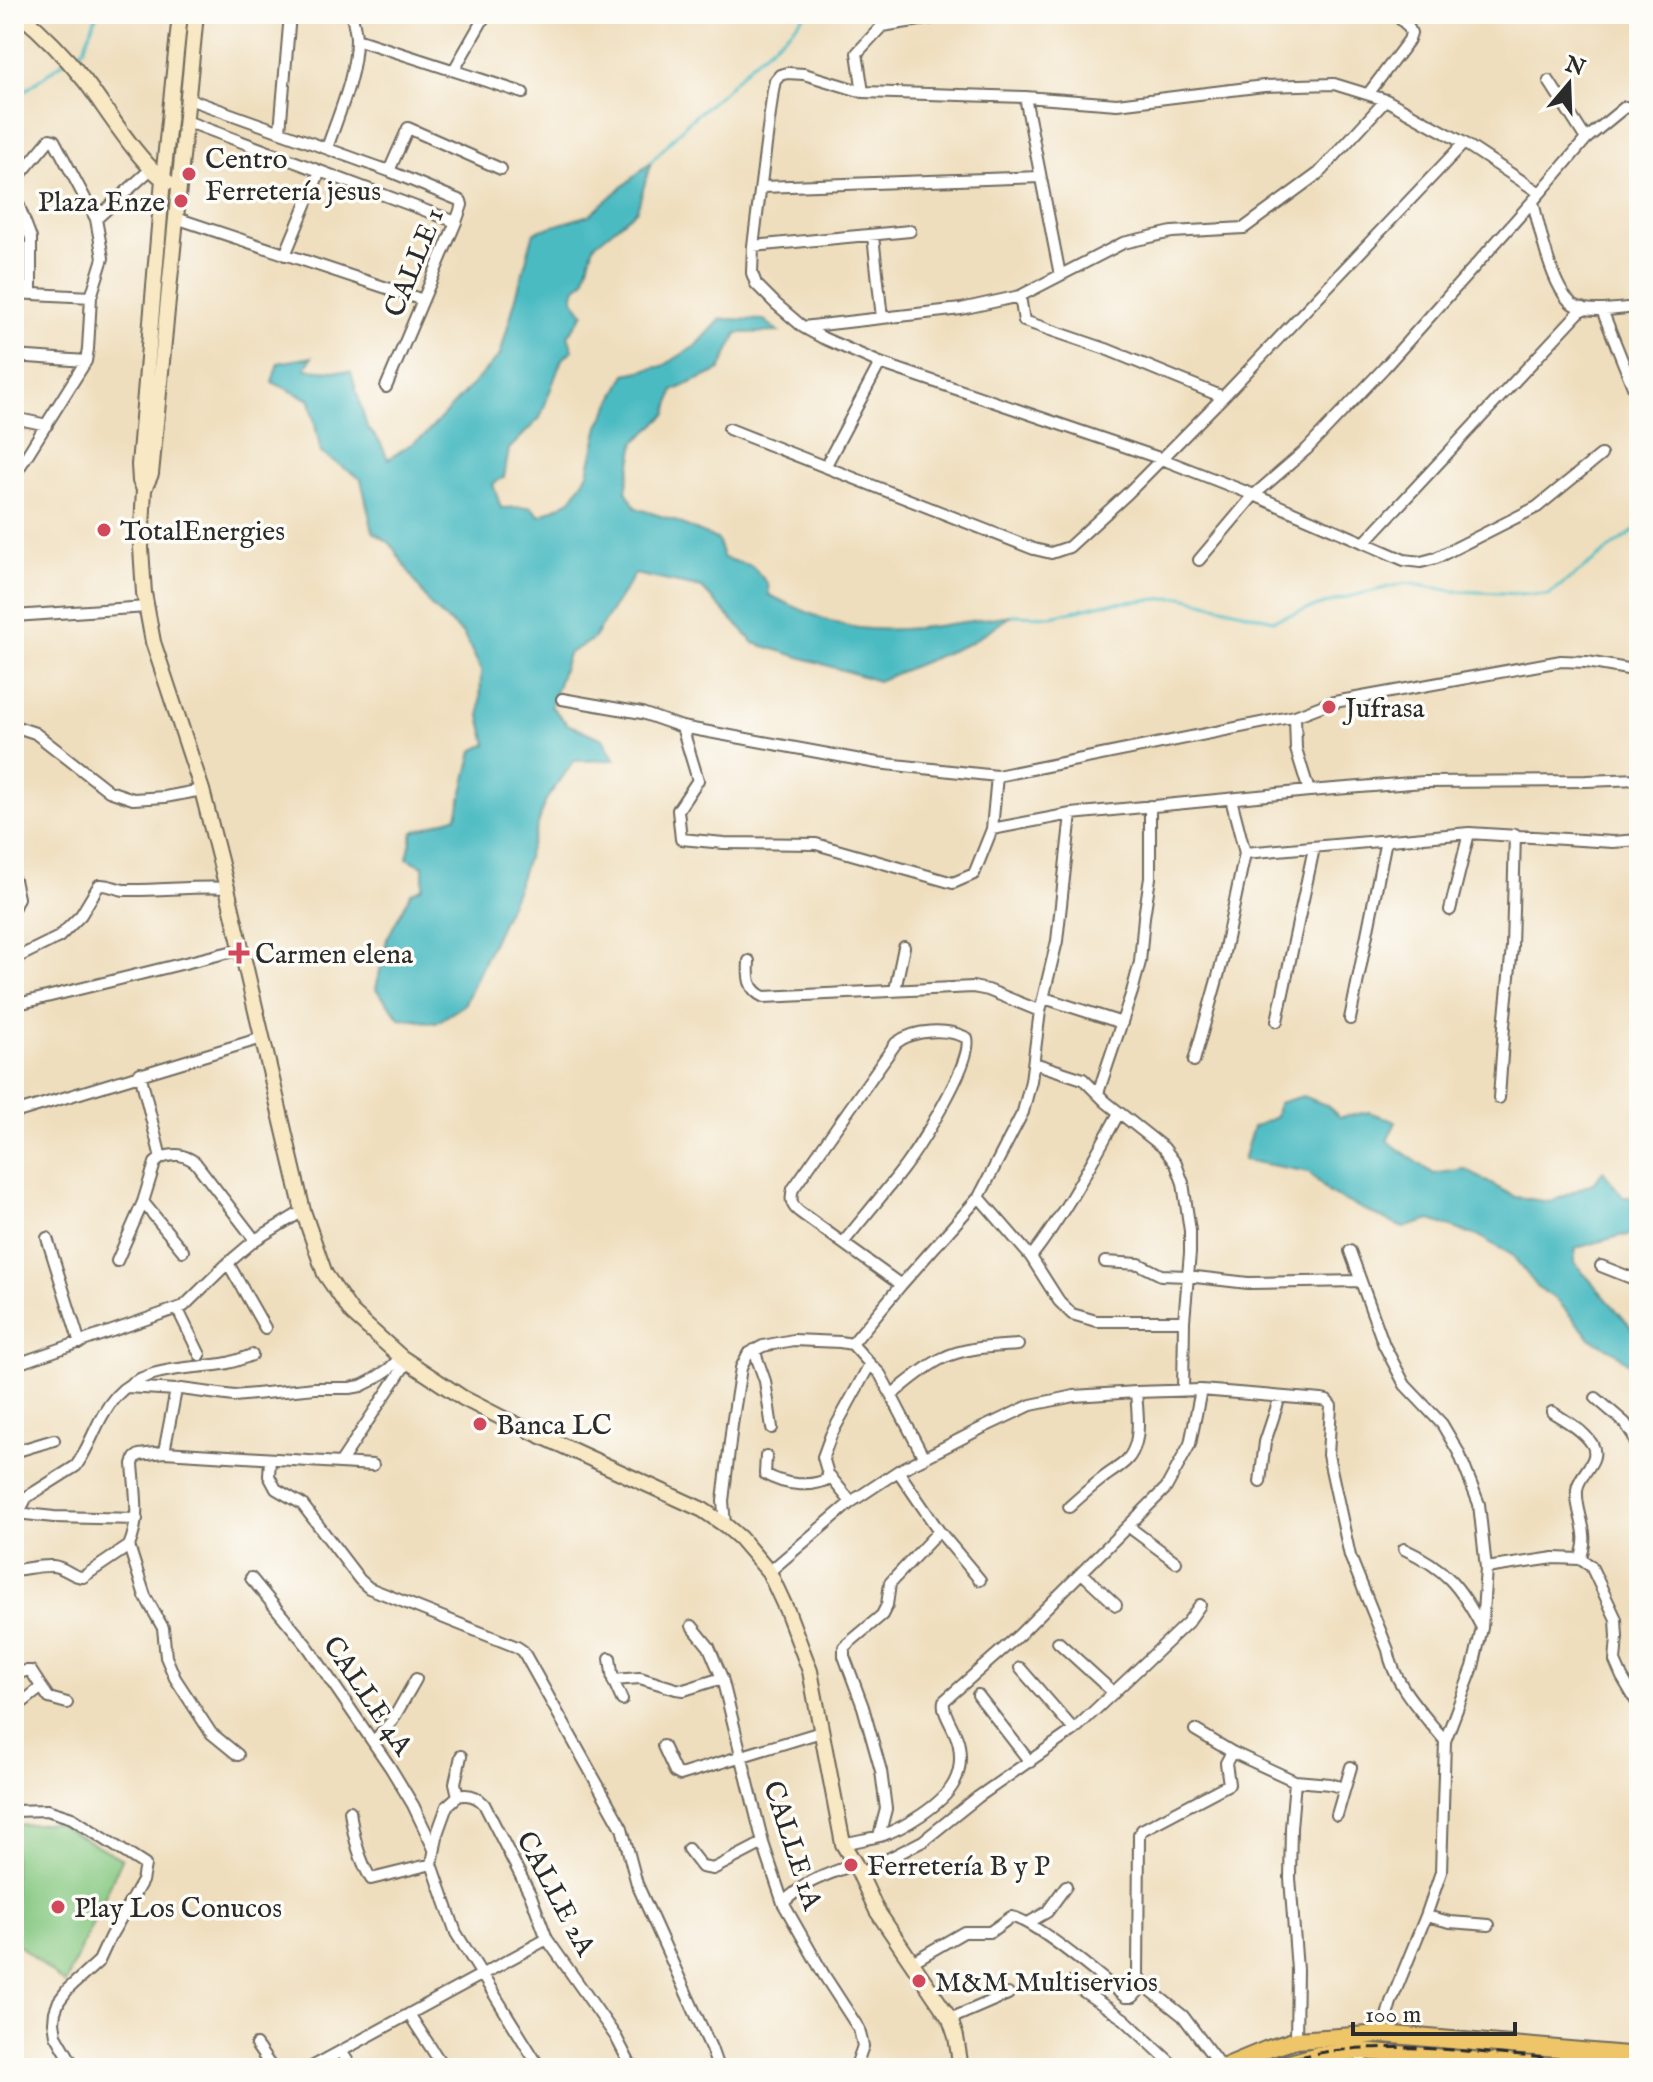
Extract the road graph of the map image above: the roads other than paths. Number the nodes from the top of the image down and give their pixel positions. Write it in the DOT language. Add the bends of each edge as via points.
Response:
graph roads {
  1 [pos="20,14"];
  2 [pos="180,14"];
  3 [pos="196,14"];
  4 [pos="290,14"];
  5 [pos="352,14"];
  6 [pos="486,14"];
  7 [pos="958,14"];
  8 [pos="1395,14"];
  9 [pos="356,39"];
  10 [pos="454,70"];
  11 [pos="1549,81"];
  12 [pos="863,92"];
  13 [pos="523,93"];
  14 [pos="1368,94"];
  15 [pos="1025,97"];
  16 [pos="189,99"];
  17 [pos="1386,100"];
  18 [pos="1639,109"];
  19 [pos="186,121"];
  20 [pos="280,131"];
  21 [pos="1586,139"];
  22 [pos="1464,143"];
  23 [pos="327,148"];
  24 [pos="151,169"];
  25 [pos="501,169"];
  26 [pos="320,171"];
  27 [pos="389,171"];
  28 [pos="1040,177"];
  29 [pos="163,179"];
  30 [pos="14,182"];
  31 [pos="762,187"];
  32 [pos="179,188"];
  33 [pos="14,193"];
  34 [pos="1537,198"];
  35 [pos="176,218"];
  36 [pos="96,219"];
  37 [pos="456,222"];
  38 [pos="910,231"];
  39 [pos="873,236"];
  40 [pos="753,246"];
  41 [pos="285,255"];
  42 [pos="1060,275"];
  43 [pos="14,293"];
  44 [pos="31,294"];
  45 [pos="1020,296"];
  46 [pos="91,297"];
  47 [pos="423,300"];
  48 [pos="1639,307"];
  49 [pos="1583,308"];
  50 [pos="1602,310"];
  51 [pos="882,318"];
  52 [pos="803,327"];
  53 [pos="14,356"];
  54 [pos="86,361"];
  55 [pos="880,363"];
  56 [pos="386,387"];
  57 [pos="1223,397"];
  58 [pos="1639,402"];
  59 [pos="14,418"];
  60 [pos="47,425"];
  61 [pos="729,429"];
  62 [pos="1601,455"];
  63 [pos="1162,459"];
  64 [pos="825,467"];
  65 [pos="14,476"];
  66 [pos="144,489"];
  67 [pos="1254,495"];
  68 [pos="1364,543"];
  69 [pos="1199,560"];
  70 [pos="147,607"];
  71 [pos="14,616"];
  72 [pos="1639,671"];
  73 [pos="562,699"];
  74 [pos="1295,716"];
  75 [pos="14,726"];
  76 [pos="682,727"];
  77 [pos="997,776"];
  78 [pos="1639,779"];
  79 [pos="202,790"];
  80 [pos="1309,791"];
  81 [pos="1231,799"];
  82 [pos="1150,806"];
  83 [pos="1071,814"];
  84 [pos="992,829"];
  85 [pos="1469,833"];
  86 [pos="1515,834"];
  87 [pos="1386,840"];
  88 [pos="1639,840"];
  89 [pos="1314,848"];
  90 [pos="1245,853"];
  91 [pos="14,880"];
  92 [pos="227,888"];
  93 [pos="14,907"];
  94 [pos="1450,910"];
  95 [pos="904,947"];
  96 [pos="242,949"];
  97 [pos="14,959"];
  98 [pos="749,961"];
  99 [pos="895,990"];
  100 [pos="1044,998"];
  101 [pos="14,1005"];
  102 [pos="1040,1011"];
  103 [pos="1350,1019"];
  104 [pos="1277,1021"];
  105 [pos="1122,1023"];
  106 [pos="262,1038"];
  107 [pos="1194,1061"];
  108 [pos="1034,1063"];
  109 [pos="140,1073"];
  110 [pos="1098,1093"];
  111 [pos="1499,1098"];
  112 [pos="14,1113"];
  113 [pos="1119,1113"];
  114 [pos="161,1158"];
  115 [pos="979,1197"];
  116 [pos="143,1202"];
  117 [pos="303,1211"];
  118 [pos="47,1238"];
  119 [pos="255,1240"];
  120 [pos="843,1243"];
  121 [pos="183,1251"];
  122 [pos="1350,1251"];
  123 [pos="1031,1257"];
  124 [pos="117,1261"];
  125 [pos="1105,1262"];
  126 [pos="228,1263"];
  127 [pos="1601,1266"];
  128 [pos="1187,1276"];
  129 [pos="1360,1281"];
  130 [pos="1639,1281"];
  131 [pos="901,1285"];
  132 [pos="178,1310"];
  133 [pos="1184,1321"];
  134 [pos="265,1328"];
  135 [pos="80,1343"];
  136 [pos="852,1344"];
  137 [pos="1018,1345"];
  138 [pos="754,1350"];
  139 [pos="200,1355"];
  140 [pos="252,1355"];
  141 [pos="404,1360"];
  142 [pos="870,1364"];
  143 [pos="14,1365"];
  144 [pos="125,1387"];
  145 [pos="176,1390"];
  146 [pos="1201,1390"];
  147 [pos="1183,1391"];
  148 [pos="1136,1392"];
  149 [pos="891,1395"];
  150 [pos="1280,1397"];
  151 [pos="1596,1398"];
  152 [pos="1552,1412"];
  153 [pos="772,1428"];
  154 [pos="54,1440"];
  155 [pos="14,1452"];
  156 [pos="164,1452"];
  157 [pos="1639,1454"];
  158 [pos="766,1456"];
  159 [pos="924,1458"];
  160 [pos="270,1459"];
  161 [pos="340,1463"];
  162 [pos="373,1465"];
  163 [pos="898,1471"];
  164 [pos="831,1477"];
  165 [pos="1260,1482"];
  166 [pos="851,1502"];
  167 [pos="1069,1507"];
  168 [pos="17,1513"];
  169 [pos="137,1519"];
  170 [pos="725,1525"];
  171 [pos="1129,1527"];
  172 [pos="939,1531"];
  173 [pos="129,1546"];
  174 [pos="1404,1549"];
  175 [pos="1580,1559"];
  176 [pos="1176,1562"];
  177 [pos="1486,1568"];
  178 [pos="14,1570"];
  179 [pos="769,1572"];
  180 [pos="1082,1573"];
  181 [pos="251,1578"];
  182 [pos="980,1580"];
  183 [pos="1116,1605"];
  184 [pos="1200,1605"];
  185 [pos="692,1626"];
  186 [pos="1482,1628"];
  187 [pos="1058,1642"];
  188 [pos="610,1658"];
  189 [pos="1020,1668"];
  190 [pos="14,1676"];
  191 [pos="722,1678"];
  192 [pos="416,1679"];
  193 [pos="613,1680"];
  194 [pos="40,1685"];
  195 [pos="1114,1693"];
  196 [pos="978,1695"];
  197 [pos="622,1700"];
  198 [pos="67,1703"];
  199 [pos="1639,1706"];
  200 [pos="14,1709"];
  201 [pos="1074,1730"];
  202 [pos="1195,1730"];
  203 [pos="821,1732"];
  204 [pos="1445,1741"];
  205 [pos="373,1742"];
  206 [pos="663,1746"];
  207 [pos="1232,1752"];
  208 [pos="238,1755"];
  209 [pos="461,1756"];
  210 [pos="742,1756"];
  211 [pos="1030,1762"];
  212 [pos="1351,1767"];
  213 [pos="1295,1781"];
  214 [pos="1344,1788"];
  215 [pos="458,1796"];
  216 [pos="14,1811"];
  217 [pos="350,1811"];
  218 [pos="1337,1815"];
  219 [pos="879,1836"];
  220 [pos="763,1843"];
  221 [pos="843,1844"];
  222 [pos="434,1849"];
  223 [pos="688,1849"];
  224 [pos="432,1864"];
  225 [pos="857,1869"];
  226 [pos="1066,1886"];
  227 [pos="783,1903"];
  228 [pos="1426,1916"];
  229 [pos="1028,1923"];
  230 [pos="1489,1925"];
  231 [pos="547,1939"];
  232 [pos="912,1962"];
  233 [pos="481,1975"];
  234 [pos="1071,1983"];
  235 [pos="1144,1985"];
  236 [pos="1008,1994"];
  237 [pos="409,2014"];
  238 [pos="950,2019"];
  239 [pos="1382,2034"];
  240 [pos="1296,2040"];
  241 [pos="256,2045"];
  242 [pos="341,2051"];
  243 [pos="1639,2056"];
  244 [pos="1362,2060"];
  245 [pos="1532,2066"];
  246 [pos="75,2068"];
  247 [pos="272,2068"];
  248 [pos="310,2068"];
  249 [pos="352,2068"];
  250 [pos="444,2068"];
  251 [pos="540,2068"];
  252 [pos="632,2068"];
  253 [pos="718,2068"];
  254 [pos="853,2068"];
  255 [pos="961,2068"];
  256 [pos="1174,2068"];
  257 [pos="1222,2068"];
  258 [pos="1272,2068"];
  259 [pos="1570,2068"];
  1 -- 24 [label="street" via="83,79"];
  2 -- 29 [label="street"];
  3 -- 16 [label="street"];
  4 -- 20 [label="street"];
  5 -- 9 [label="street"];
  6 -- 10 [label="street"];
  7 -- 12 [label="street" via="882,26 857,53"];
  8 -- 14 [label="street" via="1408,26 1409,40"];
  9 -- 10 [label="street"];
  9 -- 23 [label="street" via="346,93"];
  10 -- 13 [label="street"];
  11 -- 21 [label="street"];
  12 -- 15 [label="street"];
  12 -- 31 [label="street" via="804,74 780,75 773,90"];
  14 -- 15 [label="street" via="1334,84 1264,86 1117,104"];
  14 -- 17 [label="street"];
  15 -- 28 [label="street"];
  16 -- 19 [label="street"];
  16 -- 20 [label="street, CALLE 1"];
  17 -- 22 [label="street"];
  17 -- 42 [label="street" via="1319,173 1244,228 1172,232 1123,243"];
  18 -- 21 [label="street" via="1625,107"];
  19 -- 26 [label="street"];
  19 -- 32 [label="street"];
  20 -- 23 [label="street, CALLE 1"];
  21 -- 34 [label="street"];
  22 -- 34 [label="street"];
  22 -- 57 [label="street"];
  23 -- 27 [label="street, CALLE 1"];
  24 -- 29 [label="street"];
  24 -- 36 [label="street"];
  25 -- 27 [label="street" via="408,128"];
  26 -- 37 [label="street"];
  26 -- 41 [label="street"];
  27 -- 37 [label="street, CALLE 1" via="461,201"];
  28 -- 31 [label="street"];
  28 -- 42 [label="street"];
  29 -- 32 [label="street"];
  29 -- 66 [label="street" via="139,465"];
  30 -- 36 [label="street" via="52,139"];
  31 -- 40 [label="street"];
  32 -- 35 [label="street"];
  33 -- 44 [label="street" via="31,238"];
  34 -- 49 [label="street" via="1550,266 1566,299"];
  34 -- 67 [label="street" via="1318,438"];
  35 -- 41 [label="street"];
  35 -- 66 [label="street" via="151,474"];
  36 -- 46 [label="street" via="103,258"];
  37 -- 47 [label="street, CALLE 1"];
  38 -- 39 [label="street"];
  39 -- 40 [label="street"];
  39 -- 51 [label="street"];
  40 -- 52 [label="street" via="756,284"];
  41 -- 47 [label="street"];
  42 -- 45 [label="street"];
  43 -- 44 [label="street"];
  44 -- 46 [label="street"];
  45 -- 51 [label="street"];
  45 -- 57 [label="street" via="1024,321"];
  46 -- 54 [label="street"];
  47 -- 56 [label="street, CALLE 1"];
  48 -- 50 [label="street"];
  49 -- 50 [label="street"];
  49 -- 68 [label="street"];
  50 -- 58 [label="street"];
  51 -- 52 [label="street"];
  52 -- 55 [label="street"];
  53 -- 54 [label="street"];
  54 -- 60 [label="street"];
  55 -- 63 [label="street"];
  55 -- 64 [label="street"];
  57 -- 63 [label="street"];
  59 -- 60 [label="street"];
  60 -- 65 [label="street"];
  61 -- 64 [label="street"];
  62 -- 68 [label="street" via="1537,507 1436,558 1404,560"];
  63 -- 64 [label="street" via="1069,547 1051,553"];
  63 -- 67 [label="street"];
  66 -- 70 [label="street" via="141,548"];
  67 -- 68 [label="street"];
  67 -- 69 [label="street"];
  70 -- 71 [label="street"];
  70 -- 79 [label="street" via="153,642"];
  72 -- 74 [label="street" via="1561,661 1329,703"];
  73 -- 76 [label="street" via="642,713"];
  74 -- 77 [label="street"];
  74 -- 80 [label="street" via="1296,749"];
  75 -- 79 [label="street" via="35,733 109,791 133,799"];
  76 -- 77 [label="street" via="877,763"];
  76 -- 84 [label="street" via="698,780 678,810 681,839 816,844 953,883 974,874"];
  77 -- 84 [label="street"];
  78 -- 80 [label="street" via="1424,782"];
  79 -- 92 [label="street"];
  80 -- 81 [label="street"];
  81 -- 82 [label="street"];
  81 -- 90 [label="street"];
  82 -- 83 [label="street"];
  82 -- 105 [label="street" via="1150,878 1140,962"];
  83 -- 84 [label="street"];
  83 -- 100 [label="street" via="1057,941"];
  85 -- 86 [label="street"];
  85 -- 87 [label="street"];
  85 -- 94 [label="street"];
  86 -- 88 [label="street"];
  86 -- 111 [label="street"];
  87 -- 89 [label="street"];
  87 -- 103 [label="street"];
  89 -- 90 [label="street"];
  89 -- 104 [label="street"];
  90 -- 107 [label="street"];
  91 -- 93 [label="street"];
  92 -- 96 [label="street"];
  92 -- 97 [label="street" via="120,890 99,885 81,915 59,937"];
  95 -- 99 [label="street"];
  96 -- 101 [label="street"];
  96 -- 106 [label="street"];
  98 -- 99 [label="street" via="751,988 764,997"];
  99 -- 102 [label="street" via="973,987"];
  100 -- 102 [label="street"];
  100 -- 105 [label="street"];
  102 -- 108 [label="street"];
  105 -- 110 [label="street"];
  106 -- 109 [label="street"];
  106 -- 117 [label="street"];
  108 -- 110 [label="street" via="1083,1079"];
  108 -- 115 [label="street" via="1023,1112"];
  109 -- 112 [label="street"];
  109 -- 114 [label="street"];
  110 -- 113 [label="street"];
  113 -- 123 [label="street" via="1072,1199"];
  113 -- 128 [label="street" via="1176,1164 1190,1231"];
  114 -- 116 [label="street"];
  114 -- 119 [label="street" via="173,1154 195,1162"];
  115 -- 123 [label="street"];
  115 -- 131 [label="street"];
  116 -- 121 [label="street"];
  116 -- 124 [label="street"];
  117 -- 119 [label="street"];
  117 -- 141 [label="street" via="338,1295"];
  118 -- 135 [label="street"];
  119 -- 126 [label="street"];
  120 -- 120 [label="street" via="903,1169 929,1127 963,1063 967,1038 923,1033 896,1043 797,1182 791,1196 795,1209"];
  120 -- 131 [label="street"];
  122 -- 129 [label="street"];
  123 -- 133 [label="street" via="1072,1314 1096,1321"];
  125 -- 128 [label="street"];
  126 -- 132 [label="street"];
  126 -- 134 [label="street"];
  127 -- 130 [label="street"];
  128 -- 129 [label="street" via="1248,1283"];
  128 -- 133 [label="street"];
  129 -- 177 [label="street" via="1405,1385 1442,1424 1459,1453 1479,1504"];
  131 -- 136 [label="street"];
  132 -- 135 [label="street"];
  132 -- 139 [label="street"];
  133 -- 147 [label="street"];
  135 -- 143 [label="street"];
  136 -- 138 [label="street" via="793,1340"];
  136 -- 142 [label="street"];
  137 -- 149 [label="street" via="942,1358"];
  138 -- 153 [label="street"];
  138 -- 170 [label="street" via="744,1360 738,1386 723,1501"];
  140 -- 144 [label="street" via="231,1363 166,1371"];
  141 -- 145 [label="street" via="350,1388 234,1396"];
  141 -- 161 [label="street"];
  141 -- 170 [label="street" via="463,1398"];
  142 -- 149 [label="street"];
  142 -- 164 [label="street" via="825,1448 824,1466"];
  144 -- 145 [label="street"];
  144 -- 168 [label="street" via="100,1417 76,1466 27,1497"];
  145 -- 156 [label="street"];
  146 -- 147 [label="street"];
  146 -- 150 [label="street"];
  146 -- 171 [label="street" via="1181,1463 1166,1488"];
  147 -- 148 [label="street"];
  148 -- 159 [label="street" via="1031,1405"];
  148 -- 167 [label="street" via="1138,1429 1132,1454"];
  149 -- 159 [label="street"];
  150 -- 165 [label="street" via="1265,1442"];
  150 -- 204 [label="street" via="1327,1401 1331,1406 1328,1455 1350,1556 1397,1679"];
  151 -- 157 [label="street" via="1625,1423"];
  152 -- 175 [label="street" via="1594,1449 1577,1485 1585,1529"];
  154 -- 155 [label="street"];
  156 -- 160 [label="street"];
  156 -- 169 [label="street" via="135,1458"];
  158 -- 164 [label="street" via="765,1474 772,1478 802,1484"];
  159 -- 163 [label="street"];
  160 -- 161 [label="street"];
  160 -- 253 [label="street" via="269,1476 276,1489 302,1504 369,1588 523,1651 622,1828 637,1884"];
  161 -- 162 [label="street"];
  163 -- 166 [label="street"];
  163 -- 172 [label="street"];
  164 -- 166 [label="street"];
  166 -- 179 [label="street"];
  168 -- 169 [label="street"];
  169 -- 173 [label="street"];
  170 -- 179 [label="street"];
  171 -- 176 [label="street"];
  171 -- 180 [label="street"];
  172 -- 182 [label="street"];
  172 -- 219 [label="street" via="890,1583 882,1615 844,1647 881,1771 886,1809"];
  173 -- 178 [label="street" via="83,1577 52,1566"];
  173 -- 208 [label="street" via="145,1596 163,1628 175,1678 211,1733"];
  174 -- 186 [label="street" via="1446,1573"];
  175 -- 177 [label="street"];
  175 -- 199 [label="street" via="1591,1566 1616,1619 1615,1661"];
  177 -- 186 [label="street"];
  179 -- 203 [label="street" via="810,1671"];
  180 -- 183 [label="street"];
  180 -- 219 [label="street" via="948,1696 942,1706 959,1742 954,1783 922,1814"];
  181 -- 205 [label="street, CALLE 4A" via="308,1647"];
  184 -- 195 [label="street"];
  185 -- 191 [label="street, CALLE 1A" via="709,1647"];
  186 -- 204 [label="street"];
  187 -- 195 [label="street"];
  188 -- 193 [label="street"];
  189 -- 201 [label="street"];
  190 -- 194 [label="street" via="31,1671"];
  191 -- 193 [label="street" via="684,1690 640,1678"];
  191 -- 210 [label="street, CALLE 1A"];
  192 -- 205 [label="street"];
  193 -- 197 [label="street"];
  194 -- 198 [label="street" via="49,1698"];
  194 -- 200 [label="street"];
  195 -- 201 [label="street"];
  196 -- 211 [label="street"];
  201 -- 211 [label="street"];
  202 -- 207 [label="street"];
  203 -- 210 [label="street"];
  203 -- 221 [label="street"];
  204 -- 228 [label="street" via="1441,1872"];
  205 -- 222 [label="street, CALLE 4A"];
  206 -- 210 [label="street" via="680,1775"];
  207 -- 213 [label="street"];
  207 -- 235 [label="street" via="1226,1764 1229,1784 1139,1833 1137,1973"];
  209 -- 215 [label="street"];
  210 -- 220 [label="street, CALLE 1A"];
  211 -- 225 [label="street" via="923,1841"];
  212 -- 214 [label="street"];
  213 -- 214 [label="street"];
  213 -- 240 [label="street" via="1290,1878"];
  214 -- 218 [label="street"];
  215 -- 222 [label="street" via="447,1806"];
  215 -- 231 [label="street, CALLE 2A" via="470,1795 484,1804"];
  216 -- 246 [label="street" via="47,1810 72,1818 145,1865 142,1881 99,1961 68,1989 55,2012 56,2035"];
  217 -- 224 [label="street" via="360,1859 371,1879"];
  219 -- 221 [label="street"];
  220 -- 223 [label="street" via="713,1869 702,1867"];
  220 -- 227 [label="street, CALLE 1A"];
  221 -- 225 [label="street"];
  222 -- 224 [label="street"];
  224 -- 233 [label="street" via="456,1933"];
  225 -- 227 [label="street" via="811,1880"];
  225 -- 232 [label="street" via="877,1911"];
  226 -- 229 [label="street" via="1047,1912"];
  227 -- 254 [label="street, CALLE 1A" via="859,2029 863,2046"];
  228 -- 230 [label="street"];
  228 -- 239 [label="street"];
  229 -- 232 [label="street" via="1014,1916 990,1932 964,1932"];
  229 -- 235 [label="street" via="1125,1997 1133,1997"];
  231 -- 233 [label="street"];
  231 -- 252 [label="street, CALLE 2A"];
  232 -- 238 [label="street"];
  233 -- 237 [label="street"];
  233 -- 251 [label="street"];
  234 -- 256 [label="street" via="1124,2019"];
  235 -- 257 [label="street" via="1183,2016"];
  236 -- 238 [label="street"];
  237 -- 242 [label="street"];
  237 -- 250 [label="street"];
  238 -- 255 [label="street"];
  239 -- 240 [label="main road"];
  239 -- 243 [label="main road"];
  240 -- 257 [label="main road"];
  241 -- 247 [label="street"];
  242 -- 248 [label="street"];
  242 -- 249 [label="street"];
  244 -- 245 [label="main road"];
  244 -- 258 [label="main road" via="1318,2055"];
  245 -- 259 [label="main road"];
}
